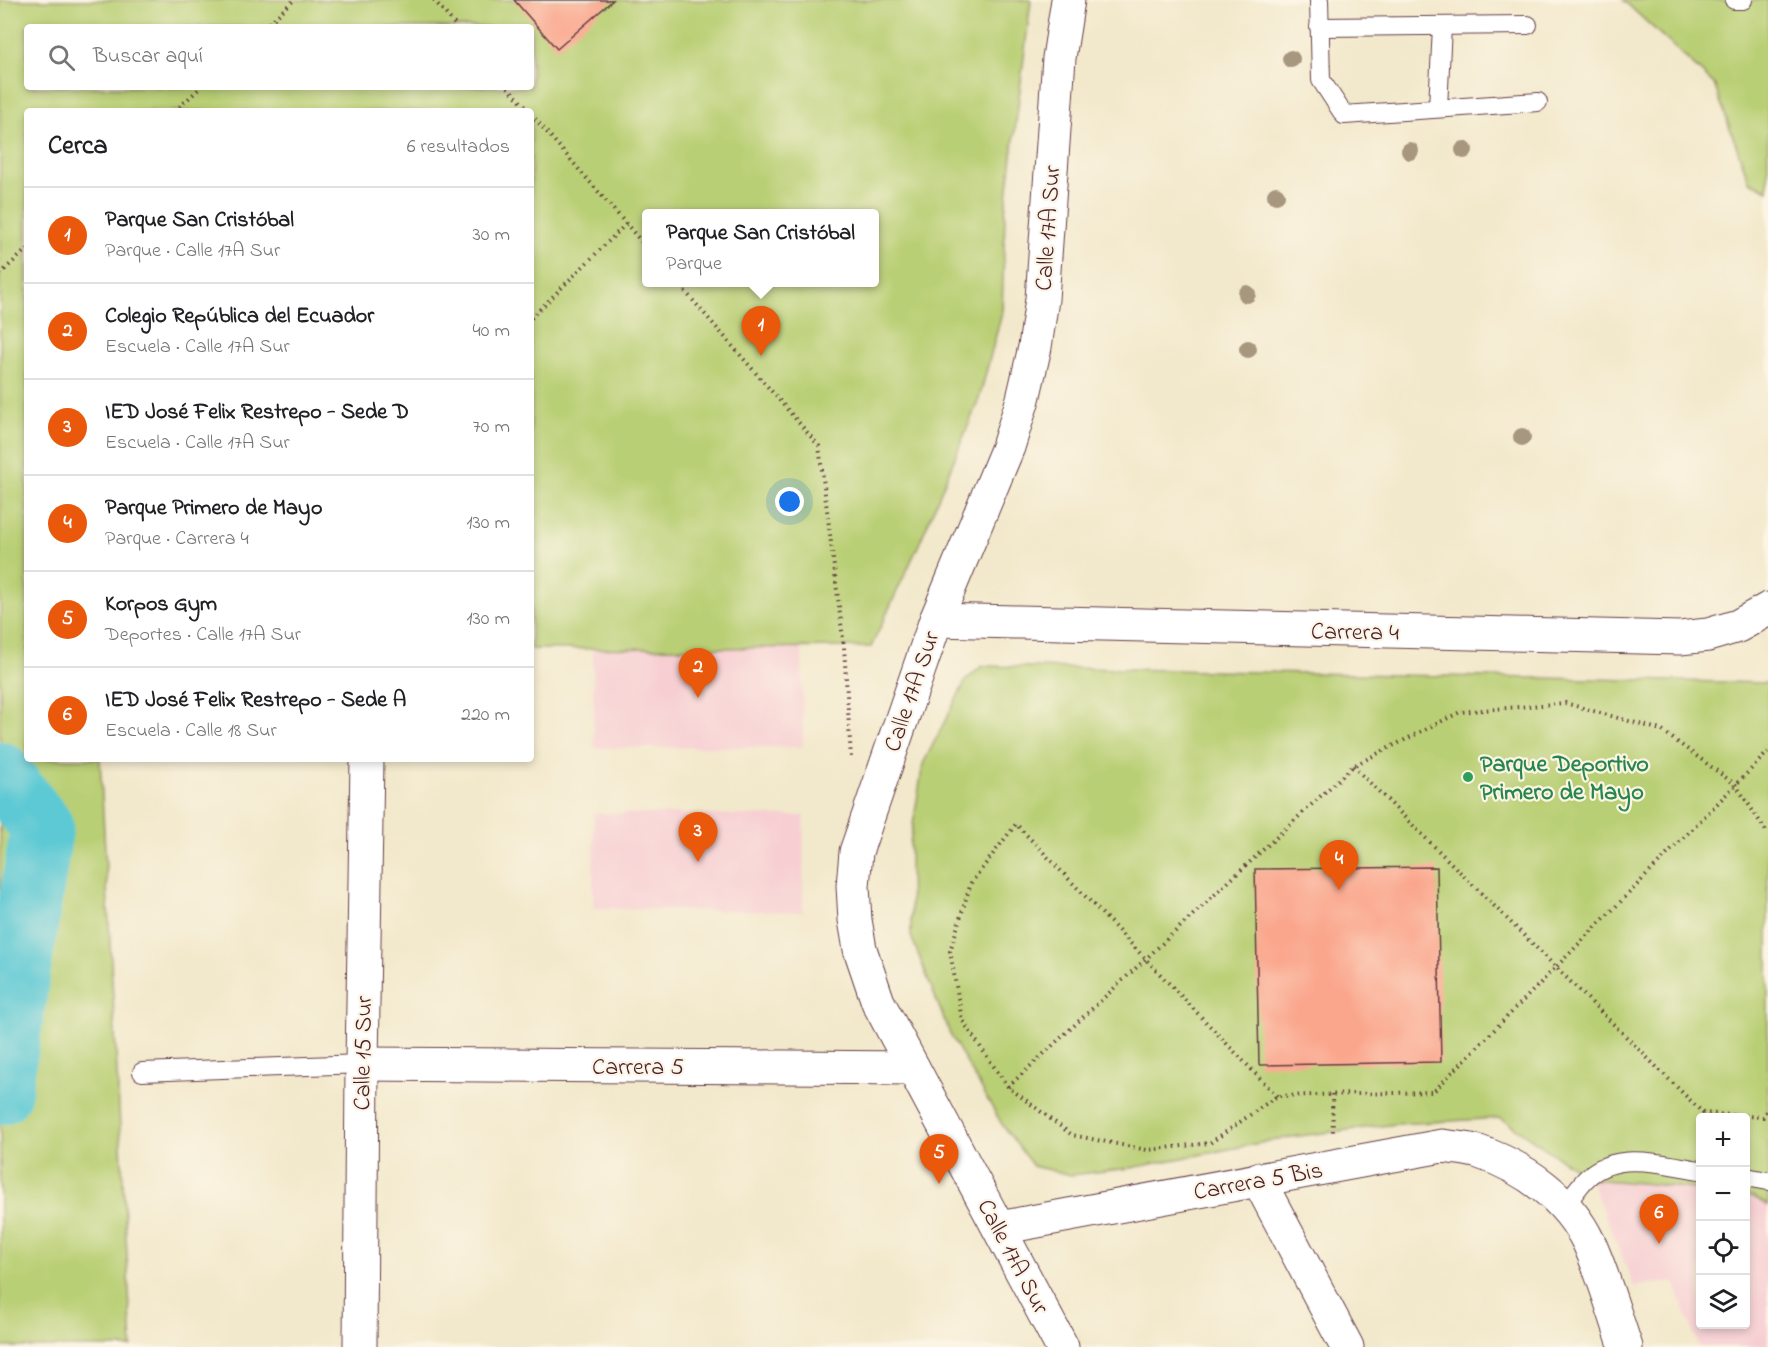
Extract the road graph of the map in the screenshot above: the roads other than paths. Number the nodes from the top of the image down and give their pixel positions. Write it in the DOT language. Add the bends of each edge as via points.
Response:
graph roads {
  1 [pos="1068,0"];
  2 [pos="1319,0"];
  3 [pos="1734,0"];
  4 [pos="1743,0"];
  5 [pos="1527,25"];
  6 [pos="1442,26"];
  7 [pos="1319,27"];
  8 [pos="1538,102"];
  9 [pos="1438,108"];
  10 [pos="1768,609"];
  11 [pos="936,620"];
  12 [pos="367,762"];
  13 [pos="362,1064"];
  14 [pos="914,1068"];
  15 [pos="142,1072"];
  16 [pos="1696,1169"];
  17 [pos="1750,1178"];
  18 [pos="1258,1179"];
  19 [pos="1768,1181"];
  20 [pos="1564,1206"];
  21 [pos="999,1228"];
  22 [pos="360,1347"];
  23 [pos="1062,1347"];
  24 [pos="1347,1347"];
  25 [pos="1626,1347"];
  1 -- 11 [label="street, Calle 17A Sur" via="1059,58 1042,299 1035,347 1008,447"];
  2 -- 7 [label="lane"];
  3 -- 4 [label="lane"];
  5 -- 6 [label="lane"];
  6 -- 7 [label="lane"];
  6 -- 9 [label="lane"];
  7 -- 9 [label="lane" via="1321,80 1344,115"];
  8 -- 9 [label="lane"];
  10 -- 11 [label="street, Carrera 4" via="1738,626 1680,638"];
  11 -- 14 [label="street, Calle 17A Sur" via="867,815 856,852 853,886 860,950 867,975"];
  12 -- 13 [label="street, Calle 15 Sur"];
  13 -- 14 [label="street, Carrera 5"];
  13 -- 15 [label="lane"];
  13 -- 22 [label="street, Calle 15 Sur"];
  14 -- 21 [label="street, Calle 17A Sur"];
  16 -- 20 [label="lane" via="1652,1162 1618,1162 1589,1176"];
  17 -- 19 [label="lane"];
  18 -- 20 [label="street, Carrera 5 Bis" via="1443,1146 1477,1151 1516,1167"];
  18 -- 21 [label="street, Carrera 5 Bis"];
  18 -- 24 [label="street"];
  20 -- 25 [label="street, Carrera 5 Bis" via="1588,1242"];
  21 -- 23 [label="street, Calle 17A Sur"];
}
